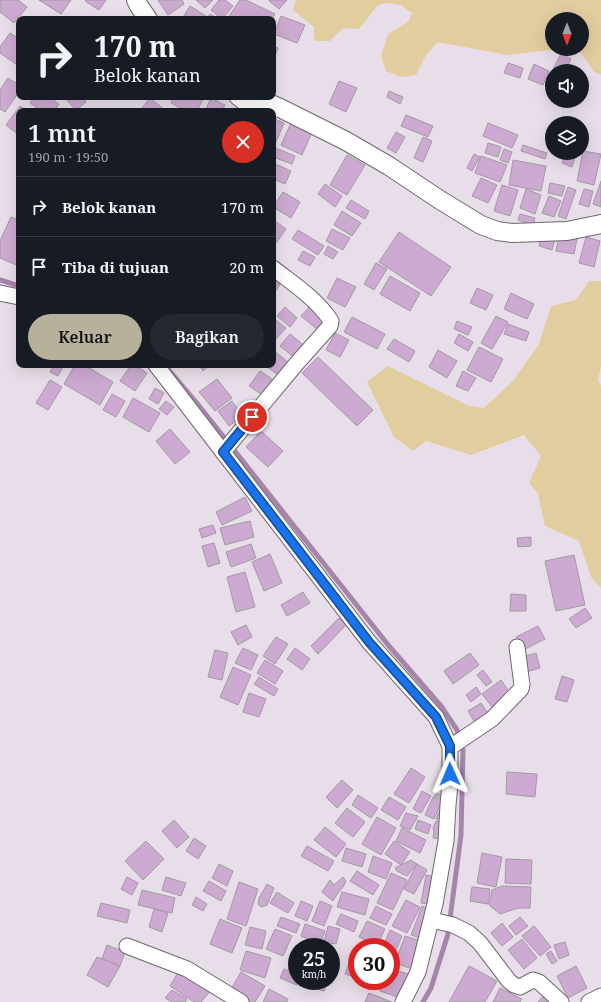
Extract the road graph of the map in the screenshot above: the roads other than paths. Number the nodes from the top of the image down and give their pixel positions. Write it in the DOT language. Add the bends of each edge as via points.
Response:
graph roads {
  1 [pos="136,0"];
  2 [pos="146,16"];
  3 [pos="241,100"];
  4 [pos="262,100"];
  5 [pos="249,108"];
  6 [pos="601,224"];
  7 [pos="276,270"];
  8 [pos="0,293"];
  9 [pos="16,296"];
  10 [pos="159,368"];
  11 [pos="229,445"];
  12 [pos="517,647"];
  13 [pos="456,743"];
  14 [pos="442,922"];
  15 [pos="127,946"];
  16 [pos="601,996"];
  17 [pos="241,1002"];
  18 [pos="403,1002"];
  19 [pos="561,1002"];
  20 [pos="589,1002"];
  1 -- 2 [label="street"];
  3 -- 5 [label="street"];
  4 -- 6 [label="street" via="346,141 481,225 497,231 567,231"];
  7 -- 11 [label="street" via="326,312 331,321 330,326"];
  8 -- 9 [label="street"];
  10 -- 11 [label="street"];
  11 -- 13 [label="street" via="369,642"];
  12 -- 13 [label="street" via="521,689 492,718"];
  13 -- 14 [label="street" via="451,764"];
  14 -- 18 [label="street"];
  14 -- 19 [label="street" via="469,933 514,985 520,987 533,980 539,982"];
  15 -- 17 [label="street" via="187,969"];
  16 -- 20 [label="street"];
}
